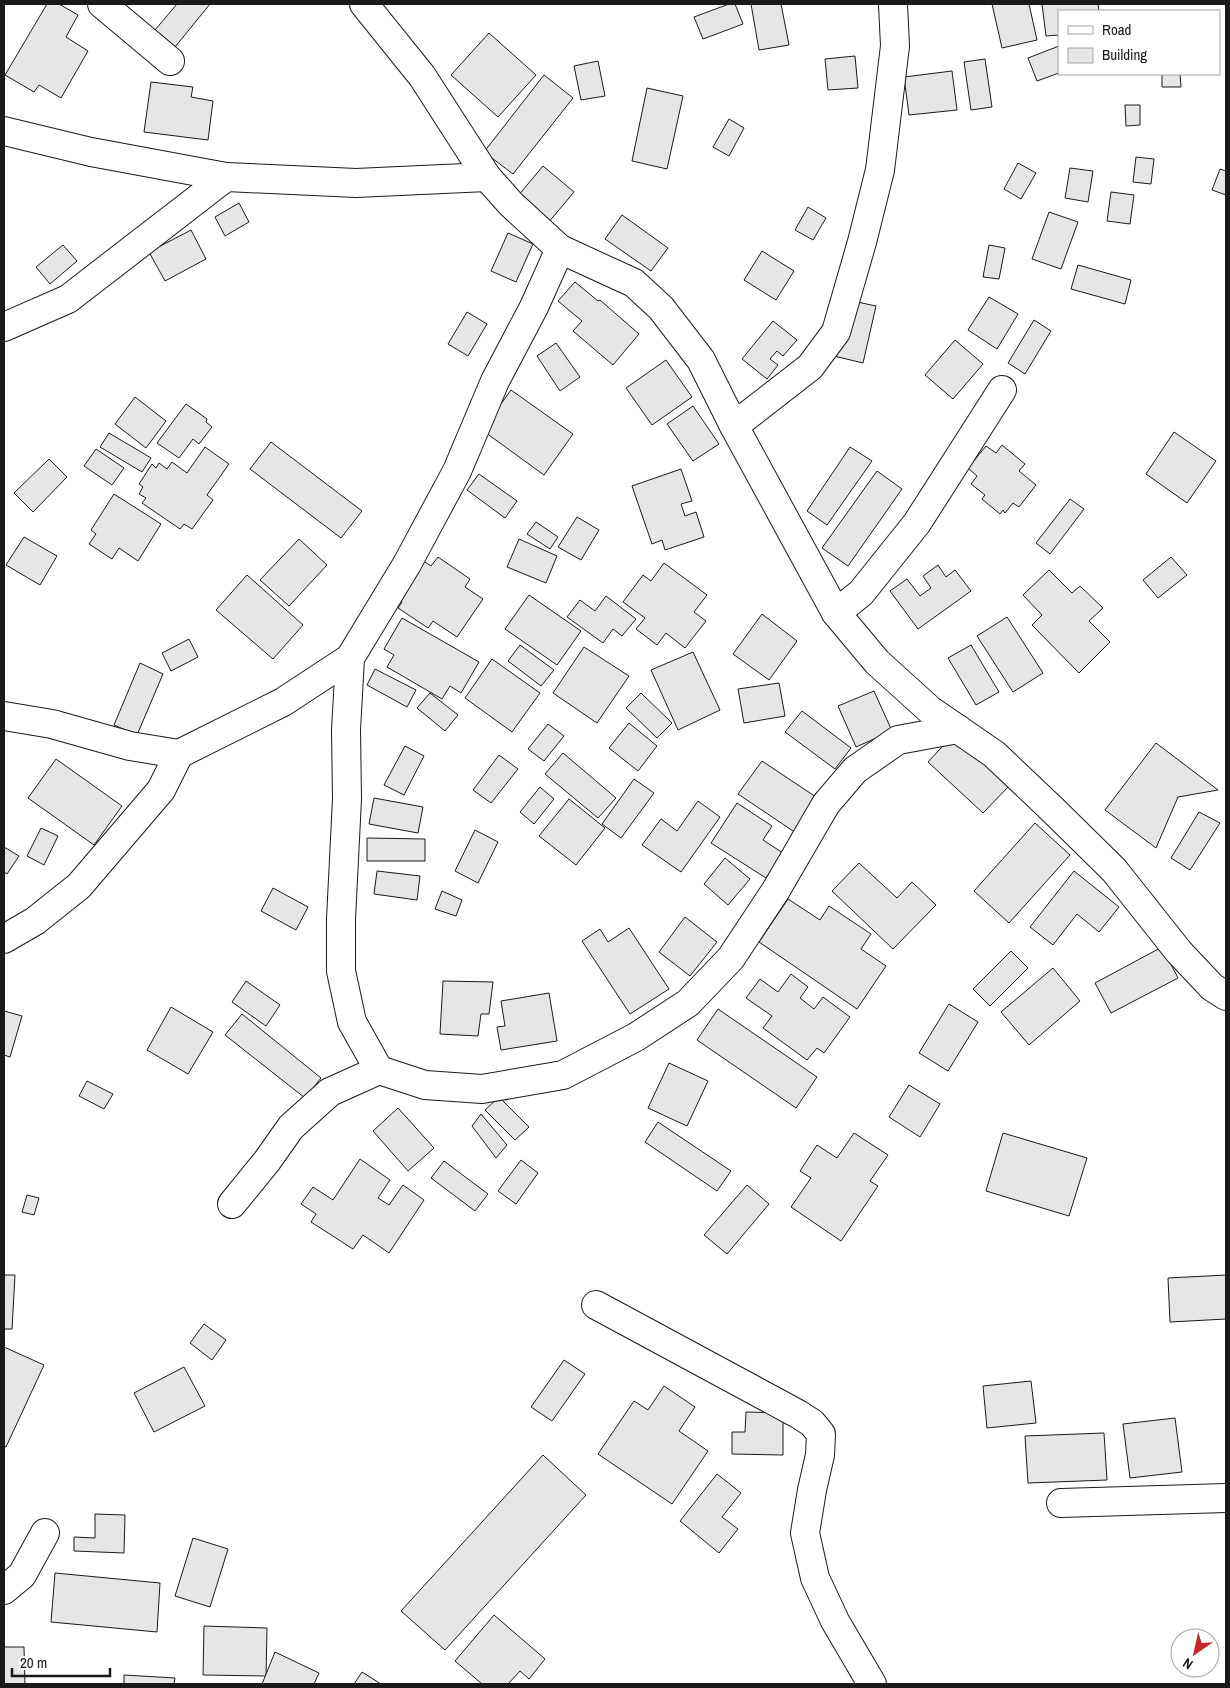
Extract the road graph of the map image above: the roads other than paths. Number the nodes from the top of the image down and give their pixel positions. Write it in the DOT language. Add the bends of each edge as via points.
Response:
graph roads {
  1 [pos="102,4"];
  2 [pos="364,4"];
  3 [pos="893,4"];
  4 [pos="170,61"];
  5 [pos="4,131"];
  6 [pos="226,177"];
  7 [pos="487,177"];
  8 [pos="560,249"];
  9 [pos="4,327"];
  10 [pos="1002,390"];
  11 [pos="734,426"];
  12 [pos="836,613"];
  13 [pos="350,658"];
  14 [pos="4,716"];
  15 [pos="958,729"];
  16 [pos="179,754"];
  17 [pos="4,939"];
  18 [pos="1226,996"];
  19 [pos="379,1070"];
  20 [pos="232,1204"];
  21 [pos="596,1304"];
  22 [pos="1226,1498"];
  23 [pos="1061,1503"];
  24 [pos="45,1533"];
  25 [pos="4,1590"];
  26 [pos="872,1684"];
  1 -- 4 [label="street"];
  2 -- 7 [label="street" via="422,76"];
  3 -- 11 [label="street" via="895,46 880,170 836,332 810,367"];
  5 -- 6 [label="street" via="91,152"];
  6 -- 7 [label="street" via="356,183"];
  6 -- 9 [label="street" via="68,300"];
  7 -- 8 [label="street" via="510,204"];
  8 -- 11 [label="street" via="634,283 661,308 702,360"];
  8 -- 13 [label="street" via="495,381 457,471 407,564"];
  10 -- 12 [label="street" via="917,523 861,593"];
  11 -- 12 [label="street"];
  12 -- 15 [label="street" via="877,662 930,710"];
  13 -- 16 [label="street" via="283,702"];
  13 -- 19 [label="street" via="341,971 352,1022"];
  14 -- 16 [label="street" via="52,724 130,746"];
  15 -- 18 [label="street" via="994,754 1114,870 1179,952 1212,987"];
  15 -- 19 [label="street" via="898,740 855,770 826,804 776,890 730,958 688,1003 636,1037 563,1075 482,1089 425,1085"];
  16 -- 17 [label="street" via="162,790 79,886 35,921"];
  19 -- 20 [label="street" via="330,1092 291,1127"];
  21 -- 26 [label="street" via="798,1414 821,1434 807,1542 815,1578 835,1621"];
  22 -- 23 [label="street"];
  24 -- 25 [label="street" via="22,1575"];
}
